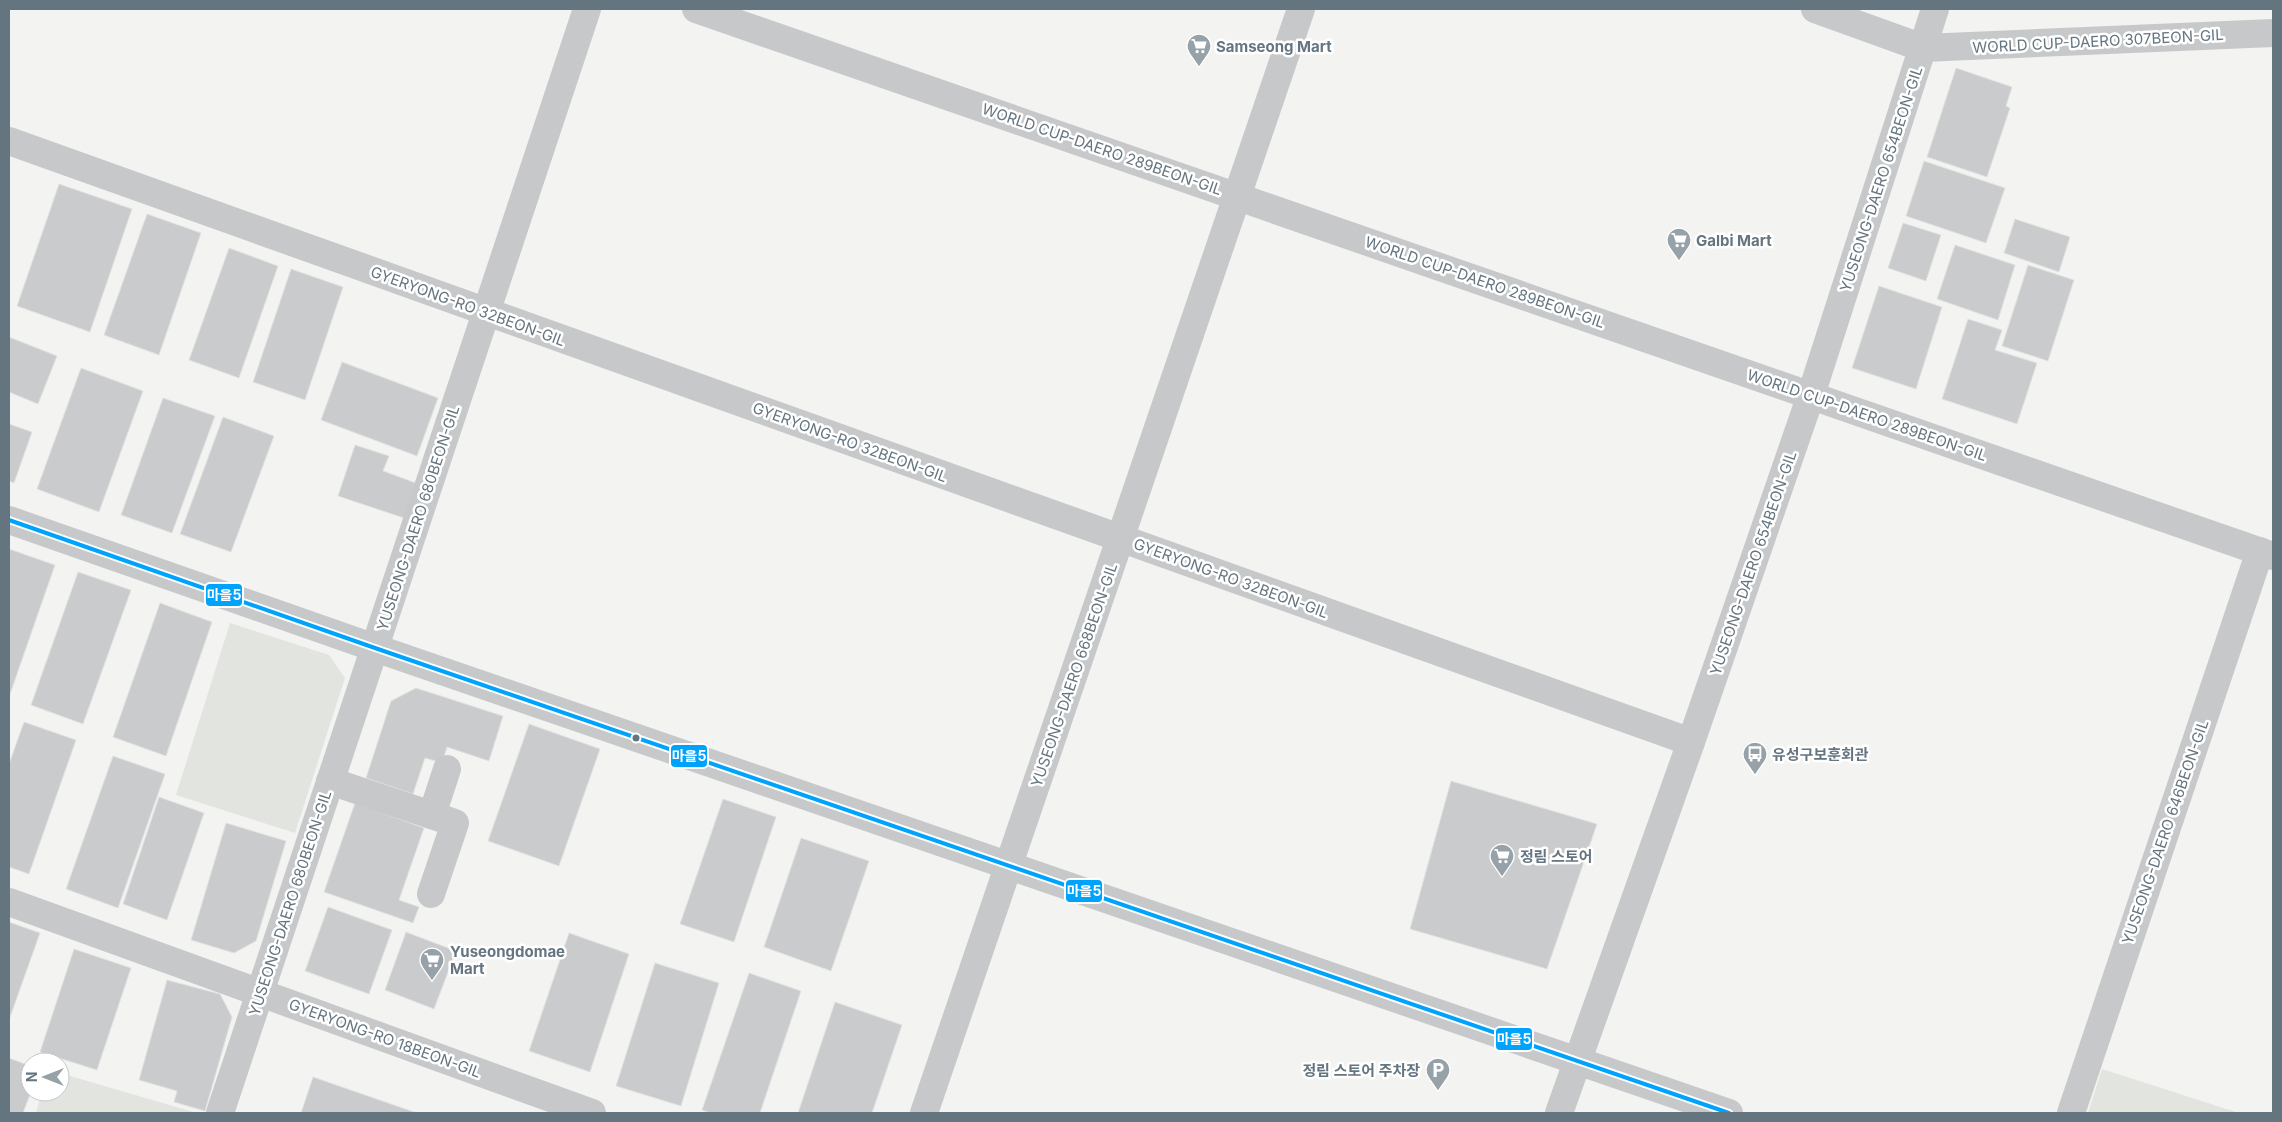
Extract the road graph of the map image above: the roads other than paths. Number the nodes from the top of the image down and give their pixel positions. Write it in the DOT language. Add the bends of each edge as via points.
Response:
graph roads {
  1 [pos="587,9"];
  2 [pos="696,9"];
  3 [pos="1301,9"];
  4 [pos="1815,9"];
  5 [pos="1935,9"];
  6 [pos="2273,33"];
  7 [pos="1923,48"];
  8 [pos="9,141"];
  9 [pos="1237,196"];
  10 [pos="486,312"];
  11 [pos="1811,396"];
  12 [pos="9,520"];
  13 [pos="1120,538"];
  14 [pos="2267,554"];
  15 [pos="375,648"];
  16 [pos="1691,742"];
  17 [pos="447,769"];
  18 [pos="330,781"];
  19 [pos="432,815"];
  20 [pos="1009,864"];
  21 [pos="431,894"];
  22 [pos="9,902"];
  23 [pos="260,993"];
  24 [pos="1576,1061"];
  25 [pos="220,1113"];
  26 [pos="592,1113"];
  27 [pos="924,1113"];
  28 [pos="1558,1113"];
  29 [pos="1728,1113"];
  30 [pos="2071,1113"];
  1 -- 10 [label="street, YUSEONG-DAERO 680BEON-GIL"];
  2 -- 9 [label="street, WORLD CUP-DAERO 289BEON-GIL"];
  3 -- 9 [label="street, YUSEONG-DAERO 668BEON-GIL"];
  4 -- 7 [label="street"];
  5 -- 7 [label="street, YUSEONG-DAERO 654BEON-GIL"];
  6 -- 7 [label="street, WORLD CUP-DAERO 307BEON-GIL"];
  7 -- 11 [label="street, YUSEONG-DAERO 654BEON-GIL"];
  8 -- 10 [label="street, GYERYONG-RO 32BEON-GIL"];
  9 -- 11 [label="street, WORLD CUP-DAERO 289BEON-GIL"];
  9 -- 13 [label="street, YUSEONG-DAERO 668BEON-GIL"];
  10 -- 13 [label="street, GYERYONG-RO 32BEON-GIL"];
  10 -- 15 [label="street, YUSEONG-DAERO 680BEON-GIL"];
  11 -- 14 [label="street, WORLD CUP-DAERO 289BEON-GIL"];
  11 -- 16 [label="street, YUSEONG-DAERO 654BEON-GIL"];
  12 -- 15 [label="street"];
  13 -- 16 [label="street, GYERYONG-RO 32BEON-GIL"];
  13 -- 20 [label="street, YUSEONG-DAERO 668BEON-GIL"];
  14 -- 30 [label="street, YUSEONG-DAERO 646BEON-GIL"];
  15 -- 18 [label="street, YUSEONG-DAERO 680BEON-GIL"];
  15 -- 20 [label="street"];
  16 -- 24 [label="street, YUSEONG-DAERO 654BEON-GIL"];
  17 -- 19 [label="street"];
  18 -- 19 [label="street"];
  18 -- 23 [label="street, YUSEONG-DAERO 680BEON-GIL"];
  19 -- 21 [label="street" via="455,823"];
  20 -- 24 [label="street"];
  20 -- 27 [label="street, YUSEONG-DAERO 668BEON-GIL"];
  22 -- 23 [label="street, GYERYONG-RO 18BEON-GIL"];
  23 -- 25 [label="street, YUSEONG-DAERO 680BEON-GIL"];
  23 -- 26 [label="street, GYERYONG-RO 18BEON-GIL"];
  24 -- 28 [label="street, YUSEONG-DAERO 654BEON-GIL"];
  24 -- 29 [label="street"];
}
